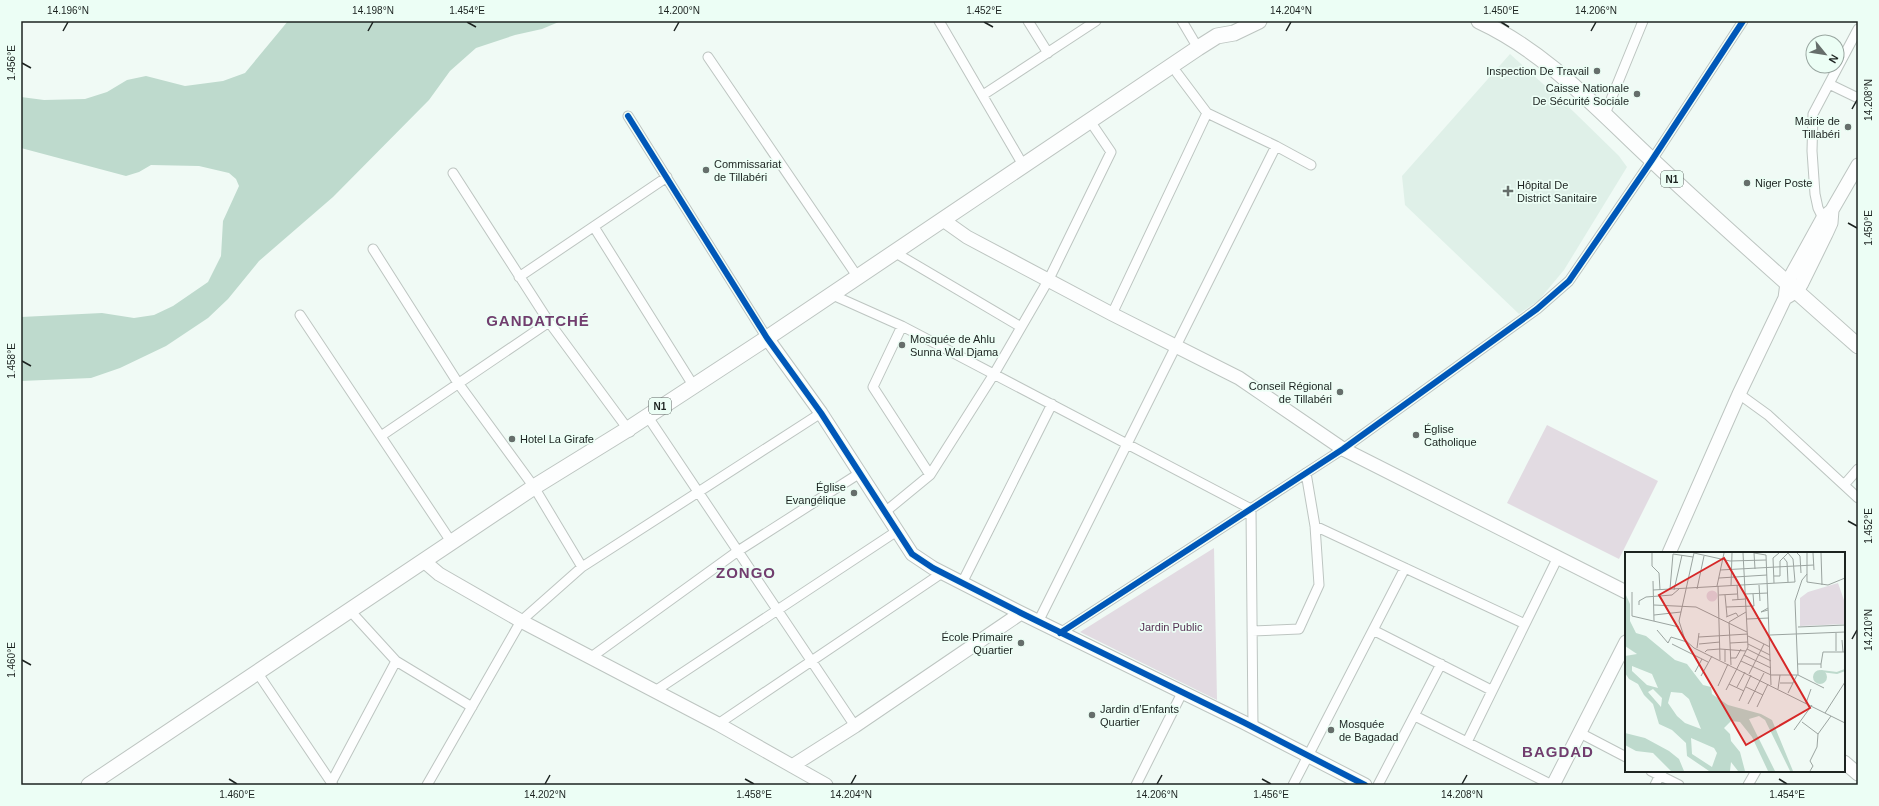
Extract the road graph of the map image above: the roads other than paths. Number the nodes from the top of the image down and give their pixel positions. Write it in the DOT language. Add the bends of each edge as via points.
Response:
graph roads {
  1 [pos="939,21"];
  2 [pos="1028,21"];
  3 [pos="1096,21"];
  4 [pos="1182,21"];
  5 [pos="1259,21"];
  6 [pos="1479,21"];
  7 [pos="1643,21"];
  8 [pos="1743,21"];
  9 [pos="1858,29"];
  10 [pos="1234,32"];
  11 [pos="1198,48"];
  12 [pos="1048,53"];
  13 [pos="708,57"];
  14 [pos="1177,73"];
  15 [pos="1829,84"];
  16 [pos="983,95"];
  17 [pos="1858,98"];
  18 [pos="1207,112"];
  19 [pos="1605,114"];
  20 [pos="628,116"];
  21 [pos="1092,124"];
  22 [pos="1276,146"];
  23 [pos="1652,160"];
  24 [pos="1023,165"];
  25 [pos="1311,165"];
  26 [pos="1856,171"];
  27 [pos="453,174"];
  28 [pos="667,177"];
  29 [pos="1828,217"];
  30 [pos="946,222"];
  31 [pos="594,227"];
  32 [pos="373,249"];
  33 [pos="897,254"];
  34 [pos="857,276"];
  35 [pos="519,277"];
  36 [pos="1049,279"];
  37 [pos="1790,290"];
  38 [pos="837,297"];
  39 [pos="1112,314"];
  40 [pos="300,315"];
  41 [pos="549,322"];
  42 [pos="902,326"];
  43 [pos="1021,327"];
  44 [pos="768,340"];
  45 [pos="1176,346"];
  46 [pos="1858,346"];
  47 [pos="994,374"];
  48 [pos="458,383"];
  49 [pos="693,385"];
  50 [pos="1739,394"];
  51 [pos="1052,404"];
  52 [pos="821,412"];
  53 [pos="650,420"];
  54 [pos="629,431"];
  55 [pos="380,436"];
  56 [pos="1128,443"];
  57 [pos="1343,449"];
  58 [pos="1858,470"];
  59 [pos="860,473"];
  60 [pos="1306,473"];
  61 [pos="930,475"];
  62 [pos="1844,485"];
  63 [pos="535,490"];
  64 [pos="698,492"];
  65 [pos="1858,498"];
  66 [pos="1251,509"];
  67 [pos="885,512"];
  68 [pos="1315,526"];
  69 [pos="897,530"];
  70 [pos="452,543"];
  71 [pos="738,551"];
  72 [pos="1669,552"];
  73 [pos="1558,557"];
  74 [pos="427,564"];
  75 [pos="582,567"];
  76 [pos="1405,568"];
  77 [pos="942,573"];
  78 [pos="962,583"];
  79 [pos="1625,591"];
  80 [pos="778,610"];
  81 [pos="1021,613"];
  82 [pos="354,615"];
  83 [pos="521,621"];
  84 [pos="1038,622"];
  85 [pos="1525,624"];
  86 [pos="1372,630"];
  87 [pos="1252,631"];
  88 [pos="1060,633"];
  89 [pos="1625,644"];
  90 [pos="590,658"];
  91 [pos="396,661"];
  92 [pos="812,661"];
  93 [pos="1441,664"];
  94 [pos="261,678"];
  95 [pos="1491,690"];
  96 [pos="655,691"];
  97 [pos="1182,693"];
  98 [pos="472,707"];
  99 [pos="1415,716"];
  100 [pos="718,724"];
  101 [pos="855,726"];
  102 [pos="1253,728"];
  103 [pos="1580,733"];
  104 [pos="1466,742"];
  105 [pos="1308,756"];
  106 [pos="1625,756"];
  107 [pos="1845,763"];
  108 [pos="792,766"];
  109 [pos="1658,772"];
  110 [pos="1755,772"];
  111 [pos="1858,774"];
  112 [pos="332,784"];
  113 [pos="89,785"];
  114 [pos="100,785"];
  115 [pos="428,785"];
  116 [pos="826,785"];
  117 [pos="1136,785"];
  118 [pos="1293,785"];
  119 [pos="1365,785"];
  120 [pos="1378,785"];
  121 [pos="1553,785"];
  122 [pos="1655,785"];
  123 [pos="1679,785"];
  124 [pos="1748,785"];
  1 -- 16 [label="street"];
  2 -- 12 [label="street"];
  3 -- 12 [label="street"];
  4 -- 11 [label="street"];
  5 -- 10 [label="main road, N1"];
  6 -- 19 [label="main road, N1" via="1508,35 1526,48 1563,76"];
  7 -- 19 [label="street"];
  8 -- 23 [label="street"];
  9 -- 15 [label="street"];
  10 -- 11 [label="main road, N1" via="1217,36"];
  10 -- 14 [label="main road, N1" via="1221,45"];
  11 -- 24 [label="main road, N1"];
  12 -- 16 [label="street"];
  13 -- 34 [label="street"];
  14 -- 18 [label="street"];
  14 -- 21 [label="main road, N1"];
  15 -- 17 [label="street"];
  15 -- 29 [label="street" via="1813,114 1812,151 1818,208"];
  16 -- 24 [label="street"];
  18 -- 22 [label="street"];
  18 -- 39 [label="street"];
  19 -- 23 [label="main road, N1"];
  20 -- 28 [label="street"];
  21 -- 30 [label="main road, N1"];
  21 -- 36 [label="street" via="1112,152"];
  22 -- 25 [label="street"];
  22 -- 45 [label="street"];
  23 -- 37 [label="main road, N1"];
  23 -- 57 [label="street" via="1570,281 1537,309"];
  24 -- 30 [label="main road, N1"];
  26 -- 29 [label="street"];
  27 -- 35 [label="street"];
  28 -- 31 [label="street"];
  28 -- 44 [label="street"];
  29 -- 37 [label="street"];
  30 -- 33 [label="main road, N1"];
  30 -- 36 [label="street" via="967,236"];
  31 -- 35 [label="street"];
  31 -- 49 [label="street"];
  32 -- 48 [label="street"];
  33 -- 34 [label="main road, N1"];
  33 -- 38 [label="main road, N1"];
  33 -- 43 [label="street"];
  34 -- 44 [label="main road, N1"];
  35 -- 41 [label="street"];
  36 -- 39 [label="street"];
  36 -- 43 [label="street"];
  37 -- 46 [label="main road, N1"];
  37 -- 50 [label="street"];
  38 -- 42 [label="street"];
  38 -- 44 [label="main road, N1"];
  39 -- 45 [label="street"];
  40 -- 55 [label="street"];
  41 -- 48 [label="street"];
  41 -- 54 [label="street"];
  42 -- 47 [label="street"];
  42 -- 61 [label="street" via="873,387"];
  43 -- 47 [label="street"];
  44 -- 49 [label="main road, N1"];
  44 -- 52 [label="street"];
  44 -- 53 [label="main road, N1"];
  45 -- 56 [label="street"];
  45 -- 57 [label="street" via="1239,378"];
  47 -- 51 [label="street"];
  47 -- 61 [label="street"];
  48 -- 55 [label="street"];
  48 -- 63 [label="street"];
  49 -- 54 [label="main road, N1"];
  50 -- 62 [label="street" via="1768,415"];
  50 -- 72 [label="street"];
  51 -- 56 [label="street"];
  51 -- 78 [label="street"];
  52 -- 59 [label="street"];
  52 -- 64 [label="street"];
  53 -- 54 [label="main road, N1"];
  53 -- 64 [label="street"];
  54 -- 63 [label="main road, N1"];
  55 -- 70 [label="street"];
  56 -- 66 [label="street"];
  56 -- 84 [label="street"];
  57 -- 60 [label="street"];
  57 -- 73 [label="street"];
  58 -- 62 [label="street"];
  59 -- 67 [label="street"];
  59 -- 71 [label="street"];
  60 -- 66 [label="street"];
  60 -- 68 [label="street"];
  61 -- 67 [label="street"];
  62 -- 65 [label="street"];
  63 -- 70 [label="main road, N1"];
  63 -- 74 [label="main road, N1"];
  63 -- 75 [label="street"];
  64 -- 71 [label="street"];
  64 -- 75 [label="street"];
  66 -- 87 [label="street"];
  66 -- 88 [label="street"];
  67 -- 69 [label="street"];
  68 -- 76 [label="street"];
  68 -- 87 [label="street" via="1319,585 1299,629"];
  69 -- 77 [label="street" via="912,554"];
  69 -- 80 [label="street"];
  70 -- 74 [label="main road, N1"];
  71 -- 80 [label="street"];
  71 -- 90 [label="street"];
  73 -- 79 [label="street"];
  73 -- 85 [label="street"];
  74 -- 82 [label="main road, N1"];
  74 -- 83 [label="street" via="439,574"];
  74 -- 113 [label="main road, N1"];
  75 -- 83 [label="street"];
  76 -- 85 [label="street"];
  76 -- 86 [label="street"];
  77 -- 78 [label="street"];
  77 -- 92 [label="street"];
  78 -- 81 [label="street"];
  80 -- 92 [label="street"];
  80 -- 96 [label="street"];
  81 -- 84 [label="street"];
  81 -- 101 [label="street"];
  82 -- 91 [label="street"];
  82 -- 94 [label="main road, N1"];
  83 -- 90 [label="street"];
  83 -- 98 [label="street"];
  84 -- 88 [label="street"];
  85 -- 95 [label="street"];
  86 -- 93 [label="street"];
  86 -- 105 [label="street"];
  87 -- 102 [label="street"];
  88 -- 97 [label="street"];
  89 -- 103 [label="street"];
  90 -- 96 [label="street"];
  91 -- 98 [label="street"];
  91 -- 112 [label="street"];
  92 -- 100 [label="street"];
  92 -- 101 [label="street"];
  93 -- 95 [label="street"];
  93 -- 99 [label="street"];
  94 -- 112 [label="street"];
  94 -- 114 [label="main road, N1"];
  95 -- 104 [label="street"];
  96 -- 100 [label="street"];
  97 -- 102 [label="street"];
  97 -- 117 [label="street"];
  98 -- 115 [label="street"];
  99 -- 104 [label="street"];
  99 -- 120 [label="street"];
  100 -- 108 [label="street"];
  101 -- 108 [label="street"];
  102 -- 105 [label="street"];
  103 -- 106 [label="street"];
  103 -- 121 [label="street"];
  104 -- 121 [label="street"];
  105 -- 118 [label="street"];
  105 -- 119 [label="street"];
  107 -- 111 [label="street"];
  108 -- 116 [label="street"];
  109 -- 122 [label="street"];
  109 -- 123 [label="street"];
  110 -- 124 [label="street"];
}
